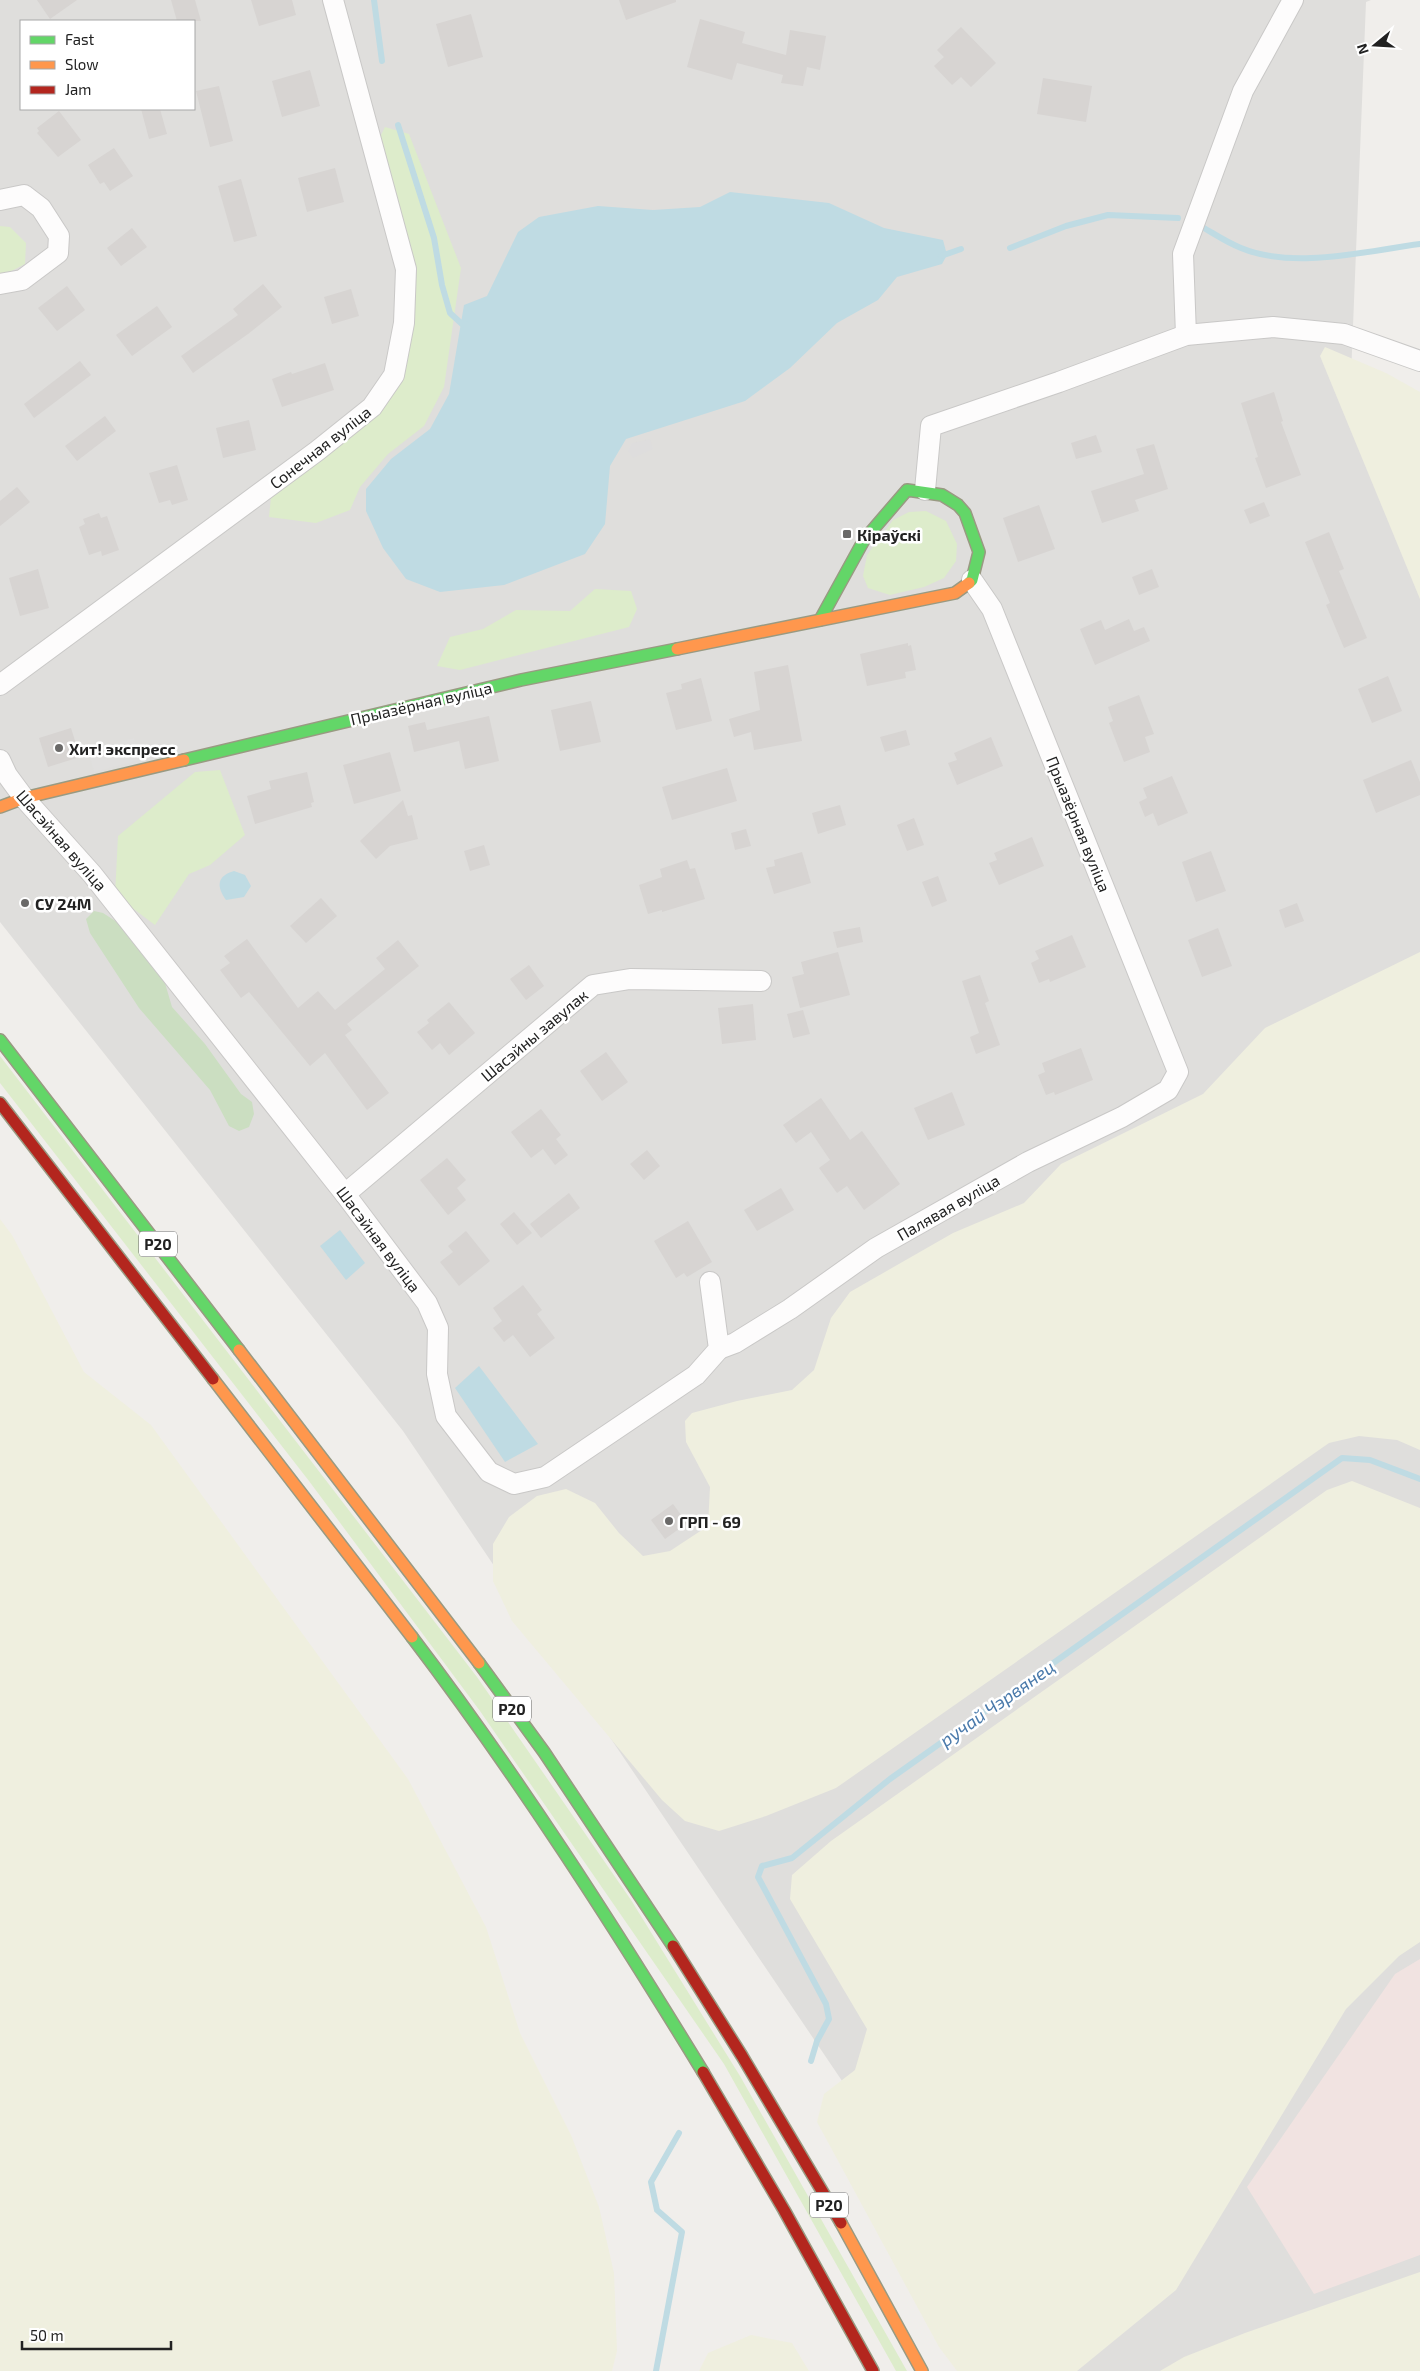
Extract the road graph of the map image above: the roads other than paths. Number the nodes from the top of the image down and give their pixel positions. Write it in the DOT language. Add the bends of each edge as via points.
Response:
graph roads {
  1 [pos="333,0"];
  2 [pos="1293,0"];
  3 [pos="0,200"];
  4 [pos="0,284"];
  5 [pos="1186,335"];
  6 [pos="1420,360"];
  7 [pos="925,490"];
  8 [pos="972,580"];
  9 [pos="820,620"];
  10 [pos="0,685"];
  11 [pos="0,760"];
  12 [pos="24,798"];
  13 [pos="0,806"];
  14 [pos="761,981"];
  15 [pos="0,1040"];
  16 [pos="1178,1072"];
  17 [pos="0,1103"];
  18 [pos="345,1194"];
  19 [pos="710,1282"];
  20 [pos="719,1350"];
  21 [pos="873,2371"];
  22 [pos="922,2371"];
  1 -- 10 [label="street, Сонечная вуліца" via="406,269 404,323 394,376 372,407 338,435"];
  2 -- 5 [label="street" via="1243,91 1183,254"];
  3 -- 4 [label="street" via="24,195 41,208 59,236 58,253 22,280"];
  5 -- 6 [label="street" via="1273,328 1344,334"];
  5 -- 7 [label="street" via="931,426"];
  7 -- 8 [label="main road" via="945,495 960,506 971,523 979,554"];
  7 -- 9 [label="main road" via="908,490 864,540"];
  8 -- 9 [label="main road, Прыазёрная вуліца" via="955,593"];
  8 -- 16 [label="street, Прыазёрная вуліца" via="992,610"];
  9 -- 12 [label="main road, Прыазёрная вуліца" via="521,680"];
  11 -- 12 [label="street, Шасэйная вуліца"];
  12 -- 13 [label="main road, Прыазёрная вуліца"];
  12 -- 18 [label="street, Шасэйная вуліца" via="92,874"];
  14 -- 18 [label="street, Шасэйны завулак" via="630,979 593,985"];
  15 -- 22 [label="main road, Р20" via="543,1750 681,1959 777,2116"];
  16 -- 20 [label="street, Палявая вуліца" via="1168,1090 1122,1117 1028,1162 876,1248 790,1310"];
  17 -- 21 [label="main road, Р20" via="417,1644 488,1741 641,1971 746,2142"];
  18 -- 20 [label="street, Шасэйная вуліца" via="427,1303 438,1328 437,1374 446,1416 488,1472 514,1484 544,1477 600,1441 696,1375"];
  19 -- 20 [label="street"];
}
